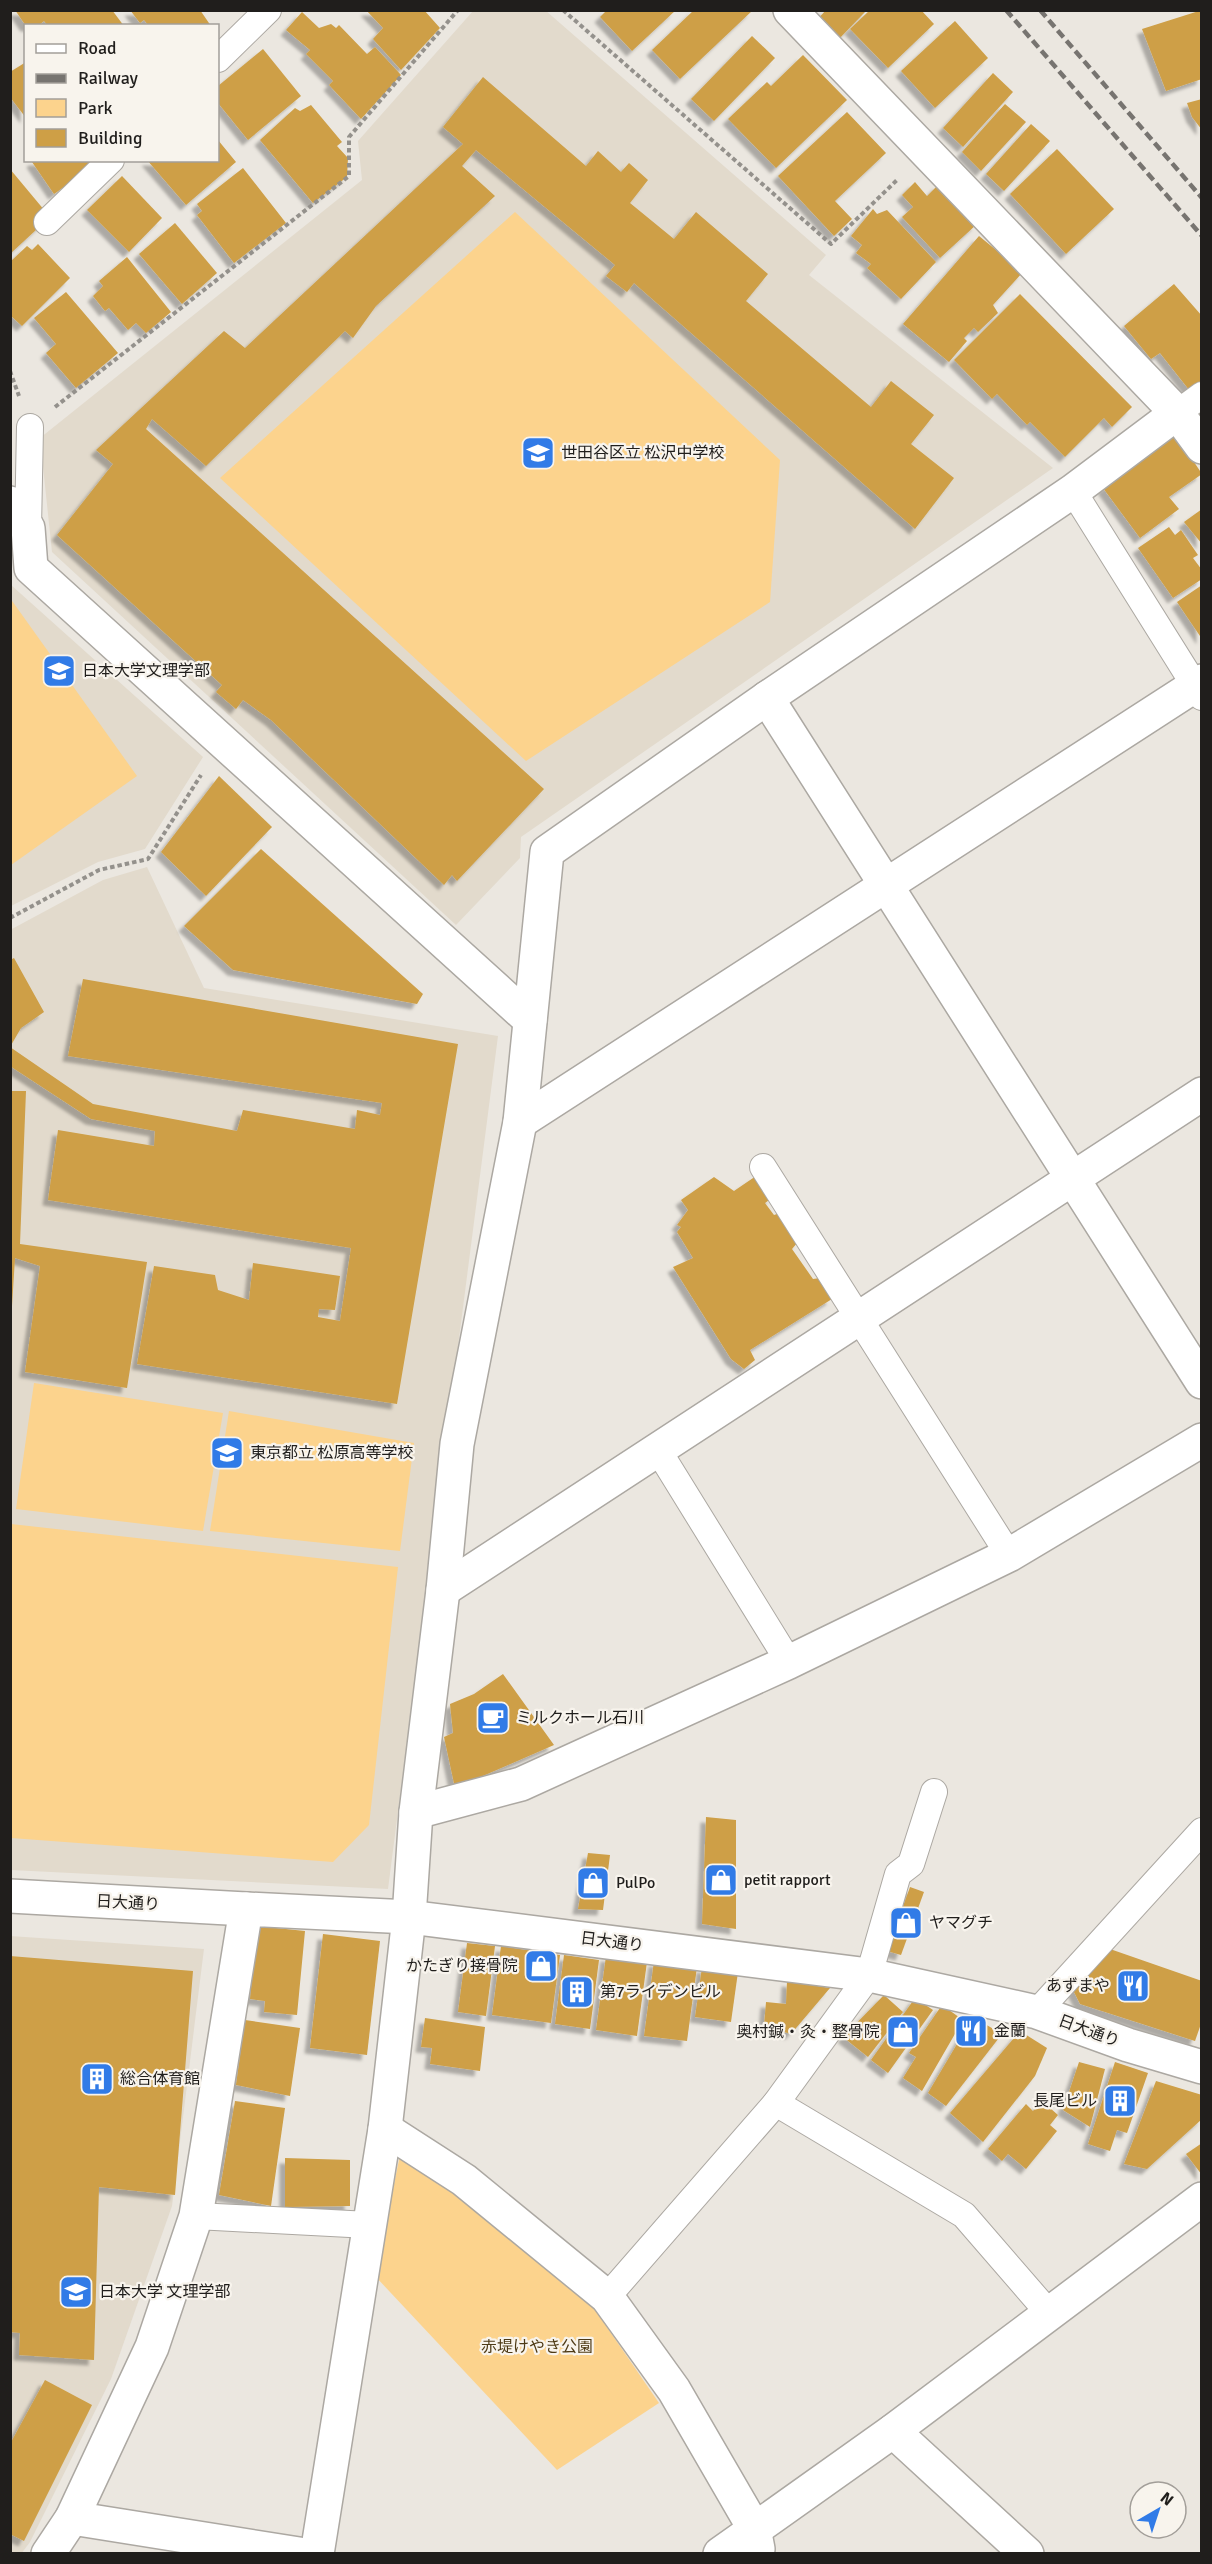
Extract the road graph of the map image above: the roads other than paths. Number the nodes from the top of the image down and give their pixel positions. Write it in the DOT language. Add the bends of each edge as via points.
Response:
graph roads {
  1 [pos="268,10"];
  2 [pos="790,10"];
  3 [pos="219,58"];
  4 [pos="109,162"];
  5 [pos="47,222"];
  6 [pos="1189,404"];
  7 [pos="30,427"];
  8 [pos="1202,447"];
  9 [pos="1073,491"];
  10 [pos="19,515"];
  11 [pos="1199,688"];
  12 [pos="767,698"];
  13 [pos="886,886"];
  14 [pos="530,1020"];
  15 [pos="1202,1094"];
  16 [pos="520,1122"];
  17 [pos="763,1167"];
  18 [pos="1073,1178"];
  19 [pos="859,1318"];
  20 [pos="1202,1382"];
  21 [pos="1202,1440"];
  22 [pos="658,1450"];
  23 [pos="1009,1555"];
  24 [pos="443,1590"];
  25 [pos="789,1662"];
  26 [pos="934,1792"];
  27 [pos="416,1812"];
  28 [pos="1202,1831"];
  29 [pos="10,1896"];
  30 [pos="246,1909"];
  31 [pos="410,1917"];
  32 [pos="869,1975"];
  33 [pos="1037,2012"];
  34 [pos="1202,2067"];
  35 [pos="776,2103"];
  36 [pos="385,2129"];
  37 [pos="1202,2199"];
  38 [pos="196,2216"];
  39 [pos="369,2225"];
  40 [pos="607,2297"];
  41 [pos="1048,2312"];
  42 [pos="893,2431"];
  43 [pos="72,2518"];
  44 [pos="757,2541"];
  45 [pos="48,2553"];
  46 [pos="299,2553"];
  47 [pos="316,2553"];
  48 [pos="720,2553"];
  49 [pos="1027,2553"];
  1 -- 3 [label="lane"];
  2 -- 6 [label="street" via="926,151"];
  4 -- 5 [label="lane"];
  6 -- 8 [label="street"];
  6 -- 9 [label="street"];
  7 -- 10 [label="lane"];
  9 -- 11 [label="lane"];
  9 -- 12 [label="street"];
  10 -- 14 [label="street" via="31,568"];
  11 -- 13 [label="street"];
  12 -- 13 [label="street"];
  12 -- 14 [label="street" via="547,852"];
  13 -- 16 [label="street"];
  13 -- 18 [label="street"];
  14 -- 16 [label="street"];
  15 -- 18 [label="street"];
  16 -- 24 [label="street" via="457,1444"];
  17 -- 19 [label="lane"];
  18 -- 19 [label="street"];
  18 -- 20 [label="street"];
  19 -- 22 [label="street"];
  19 -- 23 [label="lane"];
  21 -- 23 [label="street"];
  22 -- 24 [label="street"];
  22 -- 25 [label="lane"];
  23 -- 25 [label="street"];
  24 -- 27 [label="street"];
  25 -- 27 [label="street" via="521,1784"];
  26 -- 32 [label="lane" via="911,1864 898,1874"];
  27 -- 31 [label="street"];
  28 -- 33 [label="lane"];
  29 -- 30 [label="street, 日大通り"];
  30 -- 31 [label="street, 日大通り"];
  30 -- 38 [label="street"];
  31 -- 32 [label="street, 日大通り"];
  31 -- 36 [label="street"];
  32 -- 33 [label="street, 日大通り"];
  32 -- 35 [label="lane"];
  33 -- 34 [label="street, 日大通り"];
  35 -- 40 [label="lane"];
  35 -- 41 [label="lane" via="964,2215"];
  36 -- 39 [label="street"];
  36 -- 40 [label="street" via="464,2180"];
  37 -- 41 [label="street"];
  38 -- 39 [label="lane"];
  38 -- 43 [label="street" via="152,2347"];
  39 -- 47 [label="street"];
  40 -- 44 [label="street" via="674,2390"];
  41 -- 42 [label="street"];
  42 -- 44 [label="street"];
  42 -- 49 [label="street"];
  43 -- 45 [label="street"];
  43 -- 46 [label="street"];
  44 -- 48 [label="street"];
}
